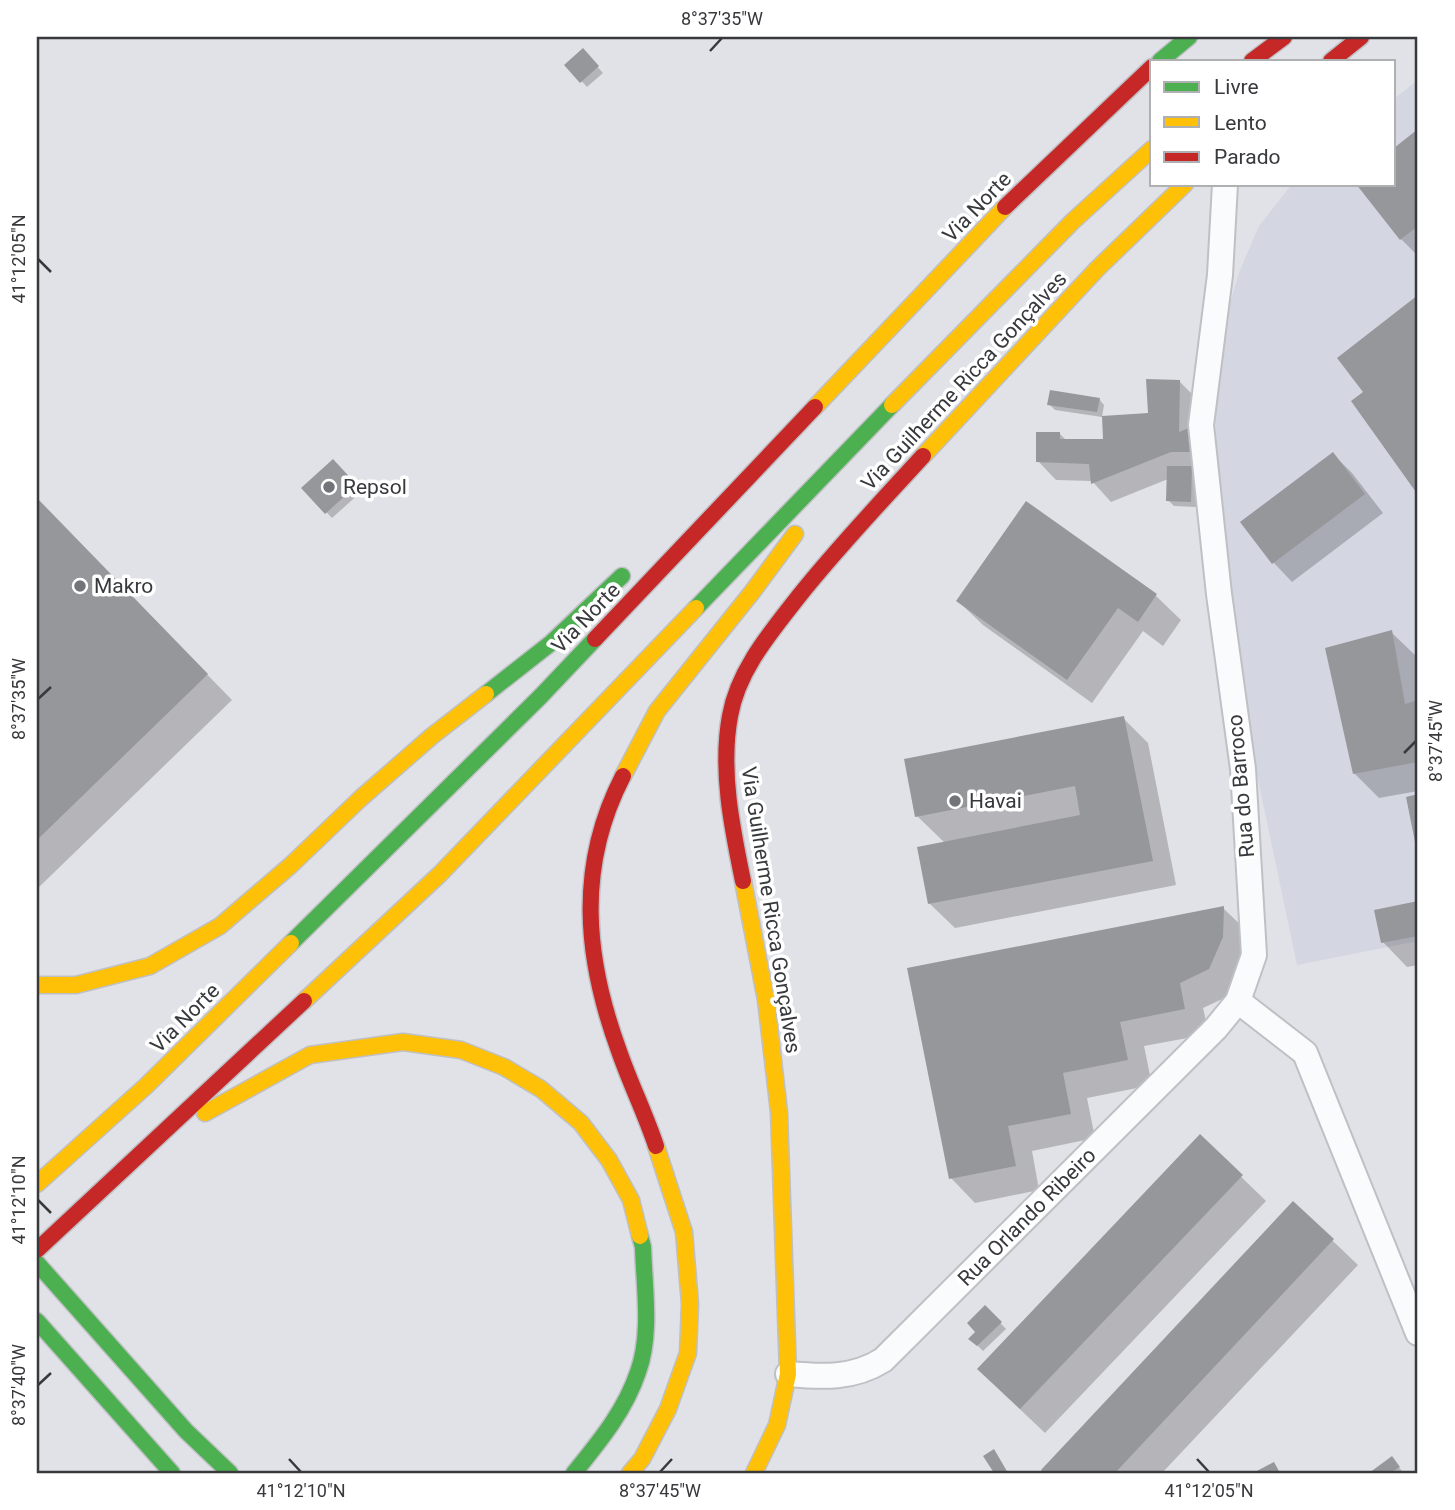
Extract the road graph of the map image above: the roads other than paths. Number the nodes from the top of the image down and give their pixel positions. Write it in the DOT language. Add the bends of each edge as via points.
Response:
graph roads {
  1 [pos="1189,37"];
  2 [pos="1284,37"];
  3 [pos="1361,37"];
  4 [pos="1161,60"];
  5 [pos="1253,60"];
  6 [pos="1332,60"];
  7 [pos="1150,69"];
  8 [pos="1150,151"];
  9 [pos="1183,186"];
  10 [pos="1225,186"];
  11 [pos="929,288"];
  12 [pos="881,416"];
  13 [pos="720,484"];
  14 [pos="631,568"];
  15 [pos="37,985"];
  16 [pos="1238,1001"];
  17 [pos="151,1143"];
  18 [pos="37,1184"];
  19 [pos="37,1250"];
  20 [pos="37,1264"];
  21 [pos="37,1321"];
  22 [pos="1418,1333"];
  23 [pos="788,1374"];
  24 [pos="172,1473"];
  25 [pos="230,1473"];
  26 [pos="575,1473"];
  27 [pos="630,1473"];
  28 [pos="754,1473"];
  1 -- 4 [label="main road"];
  2 -- 5 [label="main road"];
  3 -- 6 [label="main road"];
  7 -- 11 [label="main road, Via Norte" via="1016,195"];
  8 -- 12 [label="main road" via="1073,221"];
  9 -- 23 [label="main road, Via Guilherme Ricca Gonçalves" via="1097,269 837,549 762,645 745,672 730,715 726,773 766,1000 779,1112"];
  10 -- 16 [label="street, Rua do Barroco" via="1220,275 1201,425 1243,769 1254,955"];
  11 -- 13 [label="main road"];
  11 -- 18 [label="main road, Via Norte" via="540,697 146,1086"];
  12 -- 17 [label="main road" via="440,874"];
  12 -- 27 [label="main road" via="753,591 657,710 613,795 594,855 589,917 598,984 684,1232 690,1304 688,1353 676,1387 642,1459"];
  14 -- 15 [label="main road" via="551,643 432,736 220,926 150,966 76,985"];
  16 -- 22 [label="street" via="1306,1053"];
  16 -- 23 [label="street, Rua Orlando Ribeiro" via="883,1360 850,1375"];
  17 -- 19 [label="main road"];
  17 -- 26 [label="main road" via="310,1055 403,1042 461,1050 504,1067 541,1089 581,1123 609,1160 631,1200 643,1247 645,1332 639,1371 612,1425"];
  20 -- 25 [label="main road" via="186,1432"];
  21 -- 24 [label="main road"];
  23 -- 28 [label="main road, Via Guilherme Ricca Gonçalves" via="777,1425"];
}
